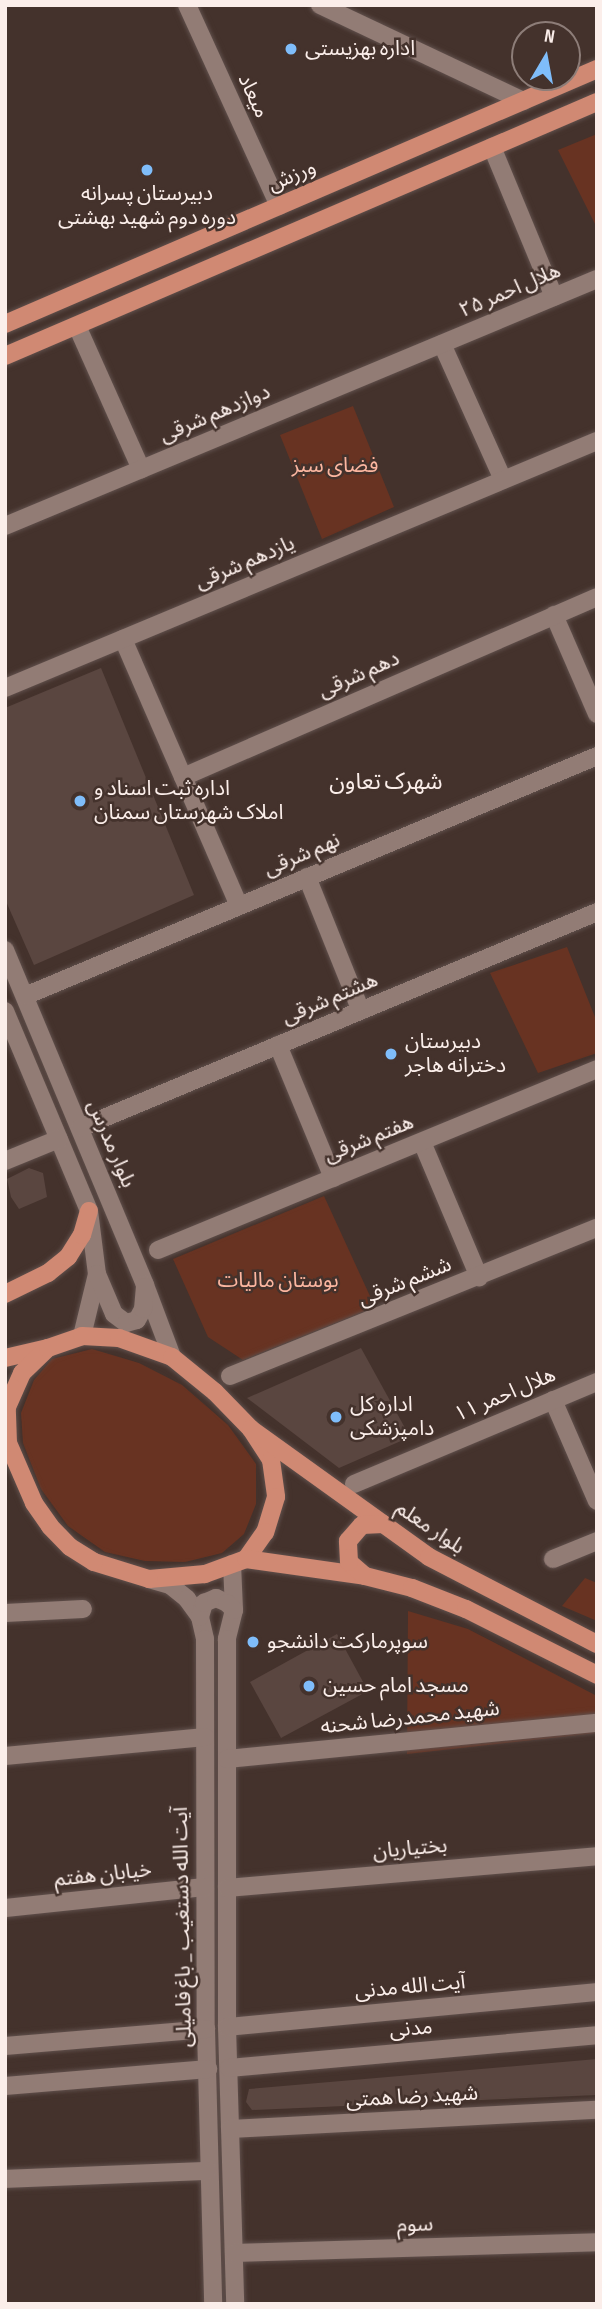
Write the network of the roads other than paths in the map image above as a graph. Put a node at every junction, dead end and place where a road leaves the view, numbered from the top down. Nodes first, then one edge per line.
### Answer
1 (187, 5) edge
2 (320, 5) edge
3 (597, 69) edge
4 (523, 101) junction
5 (597, 102) edge
6 (492, 147) junction
7 (366, 169) junction
8 (379, 195) junction
9 (279, 206) junction
10 (597, 279) edge
11 (554, 297) junction
12 (11, 321) edge
13 (77, 326) junction
14 (442, 344) junction
15 (30, 345) junction
16 (5, 356) edge
17 (597, 441) edge
18 (141, 470) junction
19 (503, 480) junction
20 (5, 526) edge
21 (597, 597) edge
22 (554, 615) junction
23 (123, 639) junction
24 (5, 688) edge
25 (597, 714) edge
26 (597, 756) edge
27 (183, 777) junction
28 (307, 877) junction
29 (239, 906) junction
30 (597, 912) edge
31 (5, 950) edge
32 (25, 996) junction
33 (5, 1011) edge
34 (361, 1011) junction
35 (278, 1045) junction
36 (597, 1069) edge
37 (80, 1128) junction
38 (59, 1139) junction
39 (422, 1142) junction
40 (5, 1161) edge
41 (333, 1178) junction
42 (89, 1211) junction
43 (597, 1228) edge
44 (158, 1250) dead end
45 (97, 1274) junction
46 (479, 1277) junction
47 (145, 1285) junction
48 (5, 1294) edge
49 (82, 1335) junction
50 (48, 1348) junction
51 (172, 1357) junction
52 (5, 1358) edge
53 (230, 1376) dead end
54 (597, 1382) edge
55 (553, 1400) junction
56 (251, 1429) junction
57 (6, 1443) edge
58 (354, 1484) dead end
59 (597, 1501) edge
60 (383, 1524) junction
61 (597, 1541) edge
62 (553, 1559) dead end
63 (239, 1561) junction
64 (365, 1576) junction
65 (149, 1579) junction
66 (83, 1609) dead end
67 (234, 1611) junction
68 (5, 1613) edge
69 (200, 1617) junction
70 (597, 1644) edge
71 (597, 1675) edge
72 (597, 1723) edge
73 (205, 1737) junction
74 (5, 1756) edge
75 (227, 1759) junction
76 (597, 1856) edge
77 (205, 1887) junction
78 (227, 1888) junction
79 (5, 1908) edge
80 (597, 1992) edge
81 (227, 2027) junction
82 (206, 2029) junction
83 (597, 2035) edge
84 (5, 2046) edge
85 (229, 2068) junction
86 (208, 2069) junction
87 (5, 2086) edge
88 (597, 2110) edge
89 (230, 2129) junction
90 (208, 2171) junction
91 (5, 2179) edge
92 (597, 2242) edge
93 (234, 2253) junction
94 (213, 2304) edge
95 (236, 2304) edge

1 - 9 street, میعاد
2 - 4 street
3 - 4 main road, ورزش
4 - 7 main road, ورزش
5 - 6 main road
6 - 8 main road
6 - 11 street
7 - 8 main road
7 - 9 main road, ورزش
8 - 13 main road
9 - 12 main road, ورزش
10 - 11 street, هلال احمر ۲۵
11 - 14 street, هلال احمر ۲۵
12 - 15 main road
13 - 15 main road
13 - 18 street
14 - 18 street, دوازدهم شرقی
14 - 19 street
15 - 16 main road
17 - 19 street, یازدهم شرقی
18 - 20 street, دوازدهم شرقی
19 - 23 street, یازدهم شرقی
21 - 22 street, دهم شرقی
22 - 25 street
22 - 27 street, دهم شرقی
23 - 24 street, یازدهم شرقی
23 - 27 street
26 - 28 street, نهم شرقی
27 - 29 street
28 - 29 street, نهم شرقی
28 - 34 street
29 - 32 street, نهم شرقی
30 - 34 street, هشتم شرقی
31 - 32 street, بلوار مدرس
32 - 37 street, بلوار مدرس
33 - 38 street
34 - 35 street, هشتم شرقی
35 - 37 street, هشتم شرقی
35 - 41 street
36 - 39 street, هفتم شرقی
37 - 47 street, بلوار مدرس
38 - 40 street
38 - 42 street
39 - 41 street, هفتم شرقی
39 - 46 street
41 - 44 street, هفتم شرقی
42 - 45 street
42 - 48 main road
43 - 46 street, ششم شرقی
45 - 47 street
45 - 49 street
46 - 53 street, ششم شرقی
47 - 51 street, بلوار مدرس
49 - 50 main road
49 - 51 main road
50 - 52 main road
50 - 57 main road
51 - 56 main road
54 - 55 street, هلال احمر ۱۱
55 - 58 street, هلال احمر ۱۱
55 - 59 street
56 - 60 main road, بلوار معلم
56 - 63 main road
57 - 65 main road
60 - 64 main road
60 - 70 main road, بلوار معلم
61 - 62 street
63 - 64 main road
63 - 65 main road
63 - 67 street, آیت الله دستغیب _ باغ فامیلی
64 - 71 main road
65 - 69 street
66 - 68 street
67 - 69 street
67 - 75 street, آیت الله دستغیب _ باغ فامیلی
69 - 73 street, آیت الله دستغیب _ باغ فامیلی
72 - 75 street, شهید محمدرضا شحنه
73 - 74 street
73 - 77 street, آیت الله دستغیب _ باغ فامیلی
75 - 78 street, آیت الله دستغیب _ باغ فامیلی
76 - 78 street, بختیاریان
77 - 79 street, خیابان هفتم
77 - 82 street, آیت الله دستغیب _ باغ فامیلی
78 - 81 street, آیت الله دستغیب _ باغ فامیلی
80 - 81 street, آیت الله مدنی
81 - 85 street, آیت الله دستغیب _ باغ فامیلی
82 - 84 street
82 - 86 street, آیت الله دستغیب _ باغ فامیلی
83 - 85 street, مدنی
85 - 89 street, آیت الله دستغیب _ باغ فامیلی
86 - 87 street
86 - 90 street, آیت الله دستغیب _ باغ فامیلی
88 - 89 street, شهید رضا همتی
89 - 93 street, آیت الله دستغیب _ باغ فامیلی
90 - 91 street
90 - 94 street, آیت الله دستغیب _ باغ فامیلی
92 - 93 street, سوم
93 - 95 street, آیت الله دستغیب _ باغ فامیلی

